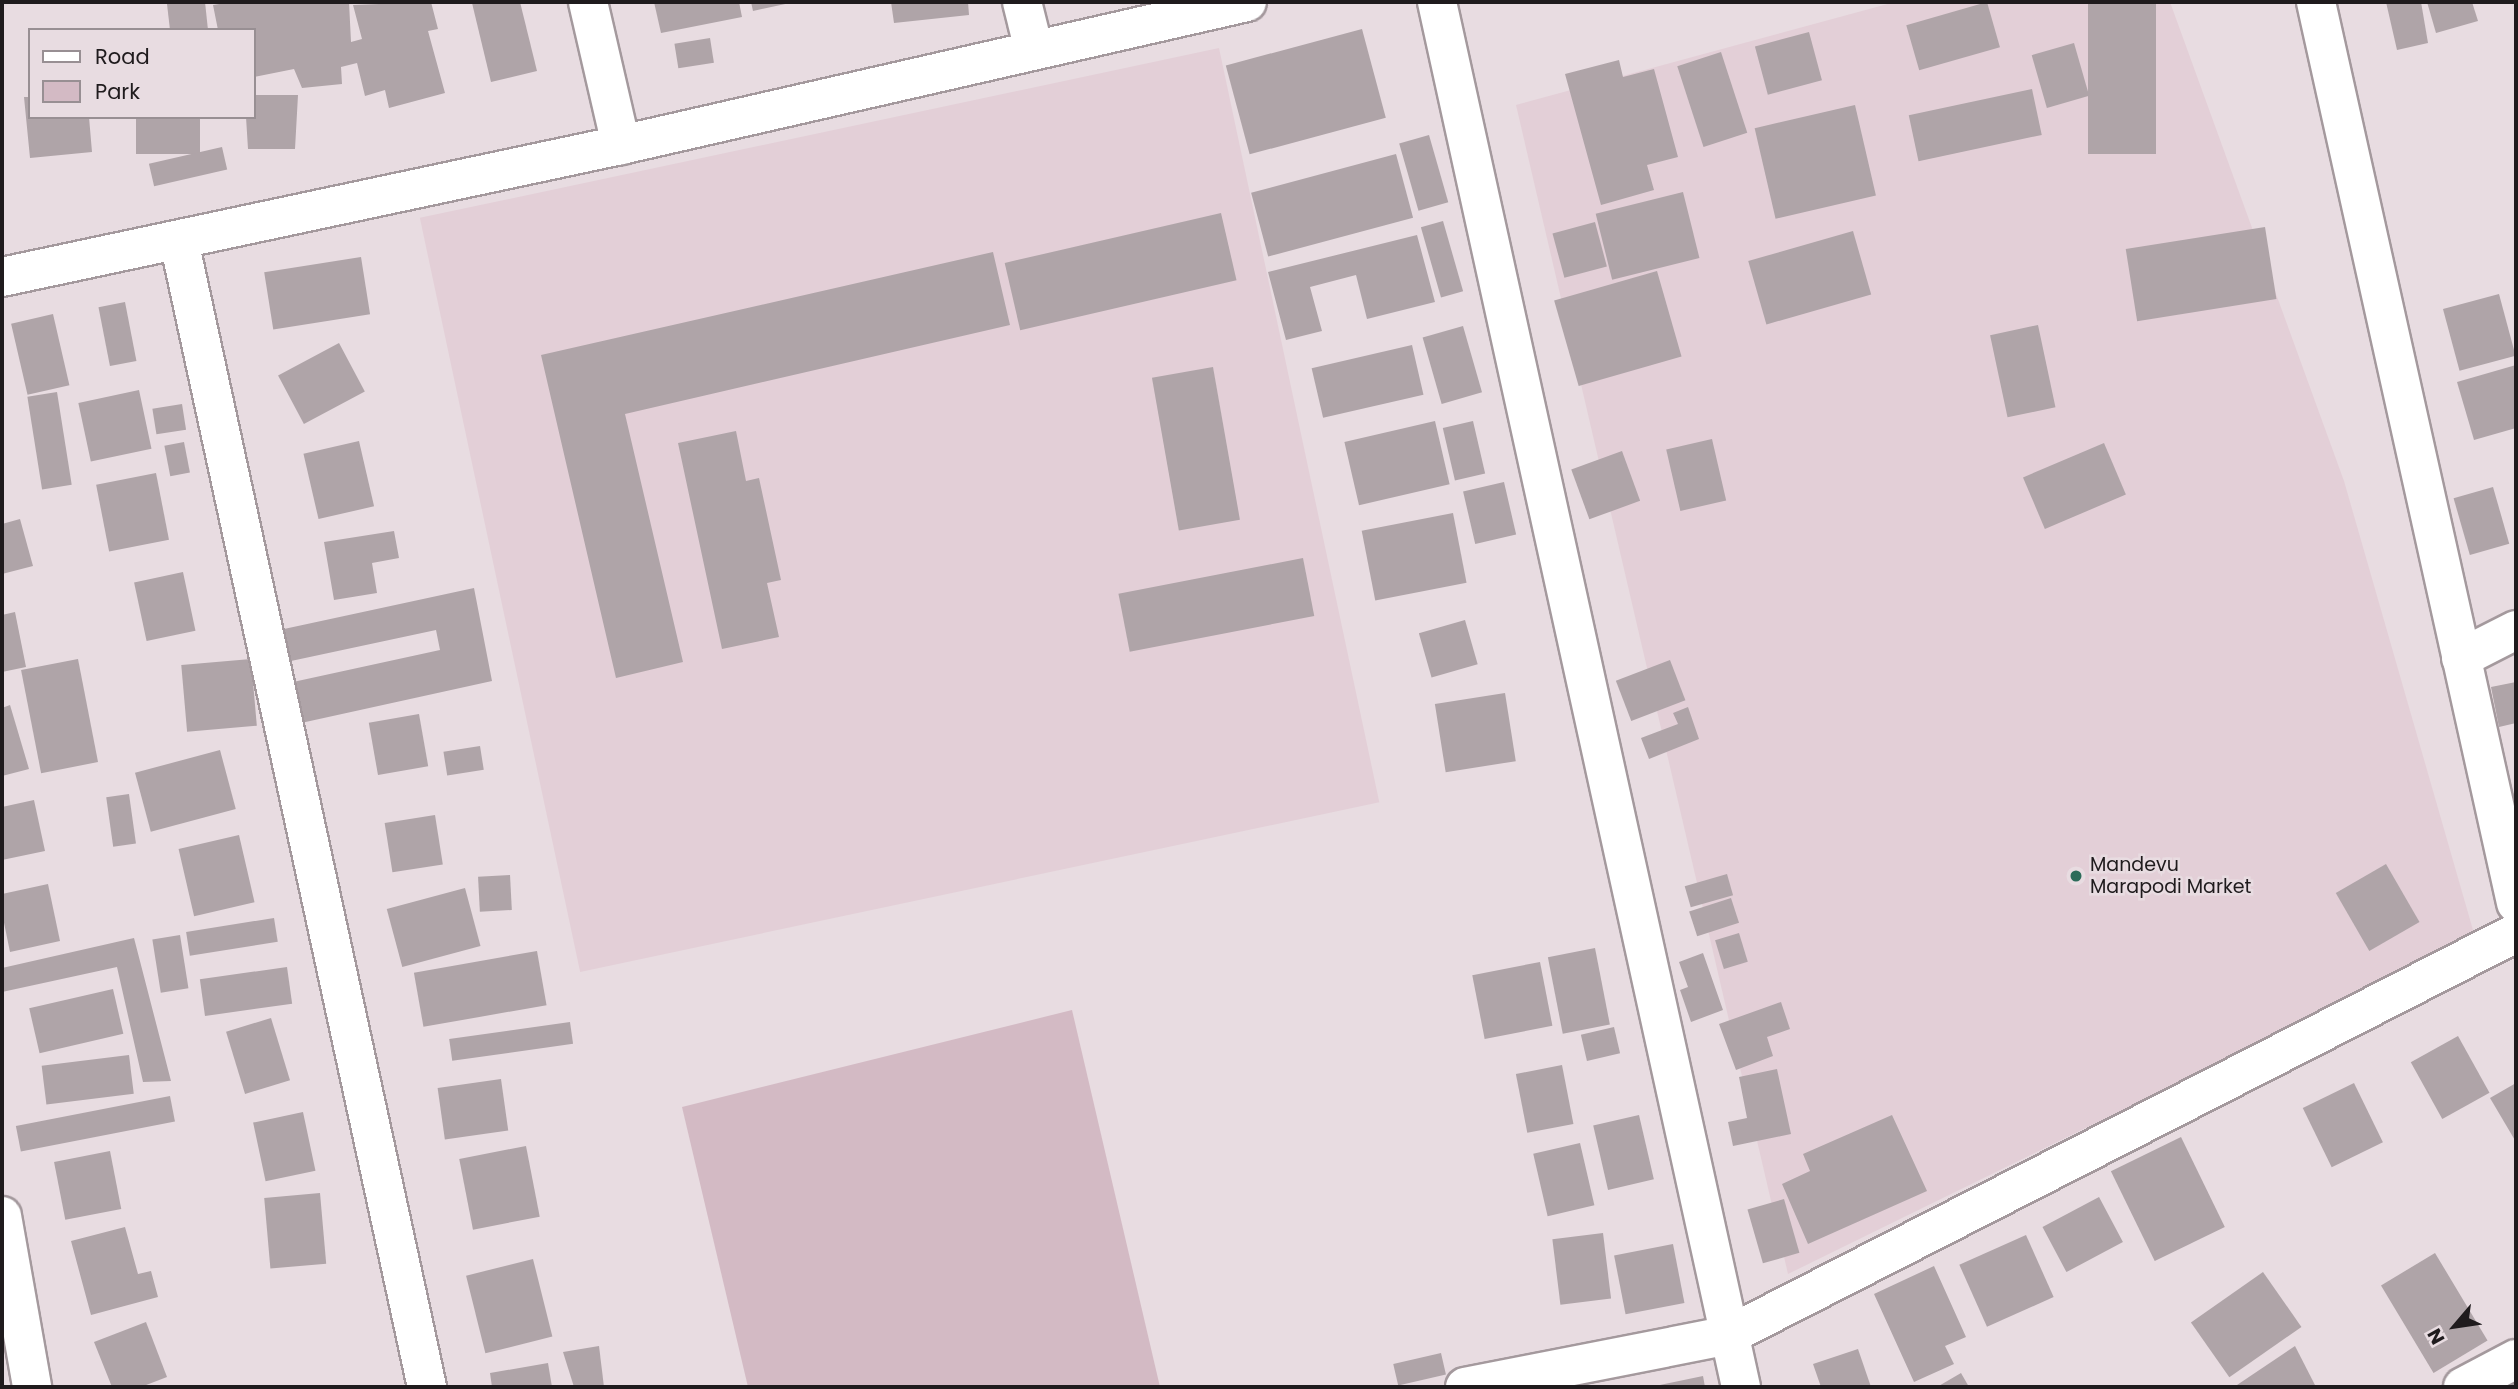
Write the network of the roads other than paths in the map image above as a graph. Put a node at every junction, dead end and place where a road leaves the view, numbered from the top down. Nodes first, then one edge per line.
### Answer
1 (588, 2) edge
2 (1022, 2) edge
3 (1247, 2) edge
4 (1437, 2) edge
5 (2316, 2) edge
6 (1034, 50) junction
7 (621, 145) junction
8 (179, 241) junction
9 (2, 277) edge
10 (2516, 630) edge
11 (2461, 658) junction
12 (2516, 903) edge
13 (2516, 933) edge
14 (2, 1216) edge
15 (1729, 1335) junction
16 (13, 1346) edge
17 (2516, 1359) edge
18 (32, 1387) edge
19 (427, 1387) edge
20 (1465, 1387) edge
21 (1741, 1387) edge
22 (2463, 1387) edge

1 - 7 street
2 - 6 street
3 - 6 street
4 - 15 street
5 - 11 street
6 - 7 street
7 - 8 street
8 - 9 street
8 - 19 street
10 - 11 street
11 - 12 street
13 - 15 street
14 - 16 street
15 - 20 street
15 - 21 street
16 - 18 street
17 - 22 street

